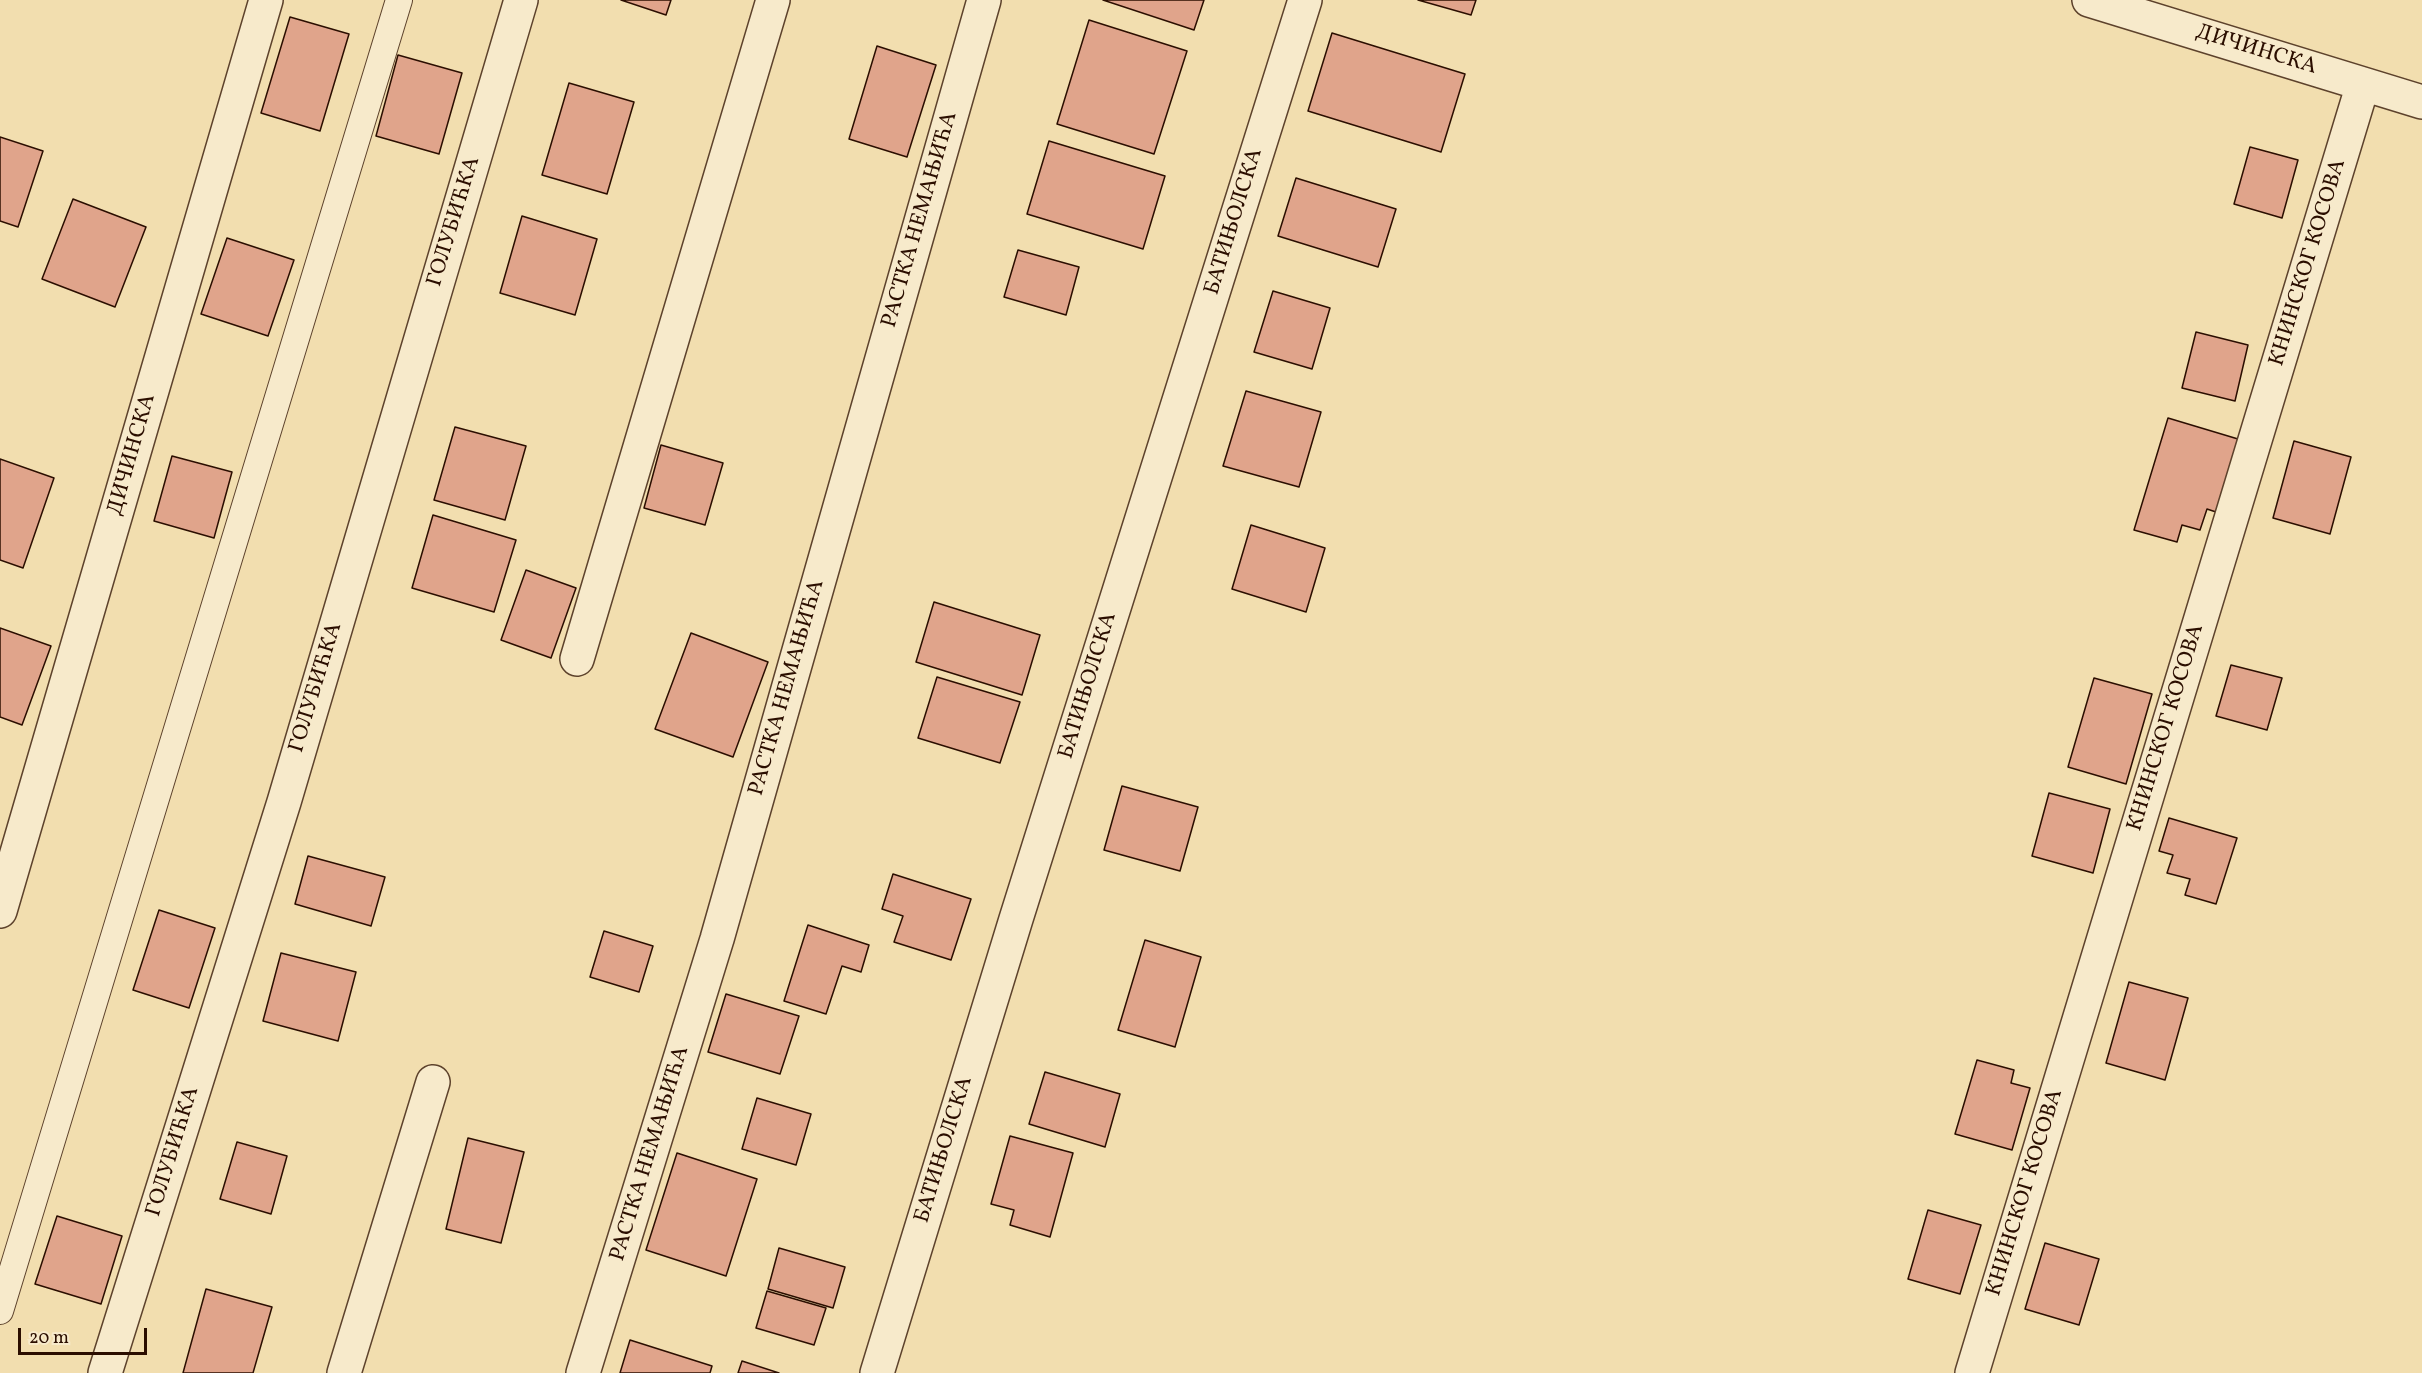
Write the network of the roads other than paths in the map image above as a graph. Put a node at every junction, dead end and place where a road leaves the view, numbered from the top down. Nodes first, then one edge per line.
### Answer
1 (266, 0) edge
2 (399, 0) edge
3 (521, 0) edge
4 (773, 0) edge
5 (984, 0) edge
6 (1305, 0) edge
7 (2089, 0) edge
8 (2363, 84) junction
9 (2422, 102) edge
10 (578, 659) dead end
11 (0, 911) edge
12 (433, 1082) dead end
13 (0, 1311) edge
14 (105, 1373) edge
15 (344, 1373) edge
16 (583, 1373) edge
17 (877, 1373) edge
18 (1972, 1373) edge

1 - 11 street, ДИЧИНСКА
2 - 13 lane
3 - 14 street, ГОЛУБИЋКА
4 - 10 street
5 - 16 street, РАСТКА НЕМАЊИЋА
6 - 17 street, БАТИЊОЛСКА
7 - 8 street, ДИЧИНСКА
8 - 9 street, ДИЧИНСКА
8 - 18 street, КНИНСКОГ КОСОВА
12 - 15 street

